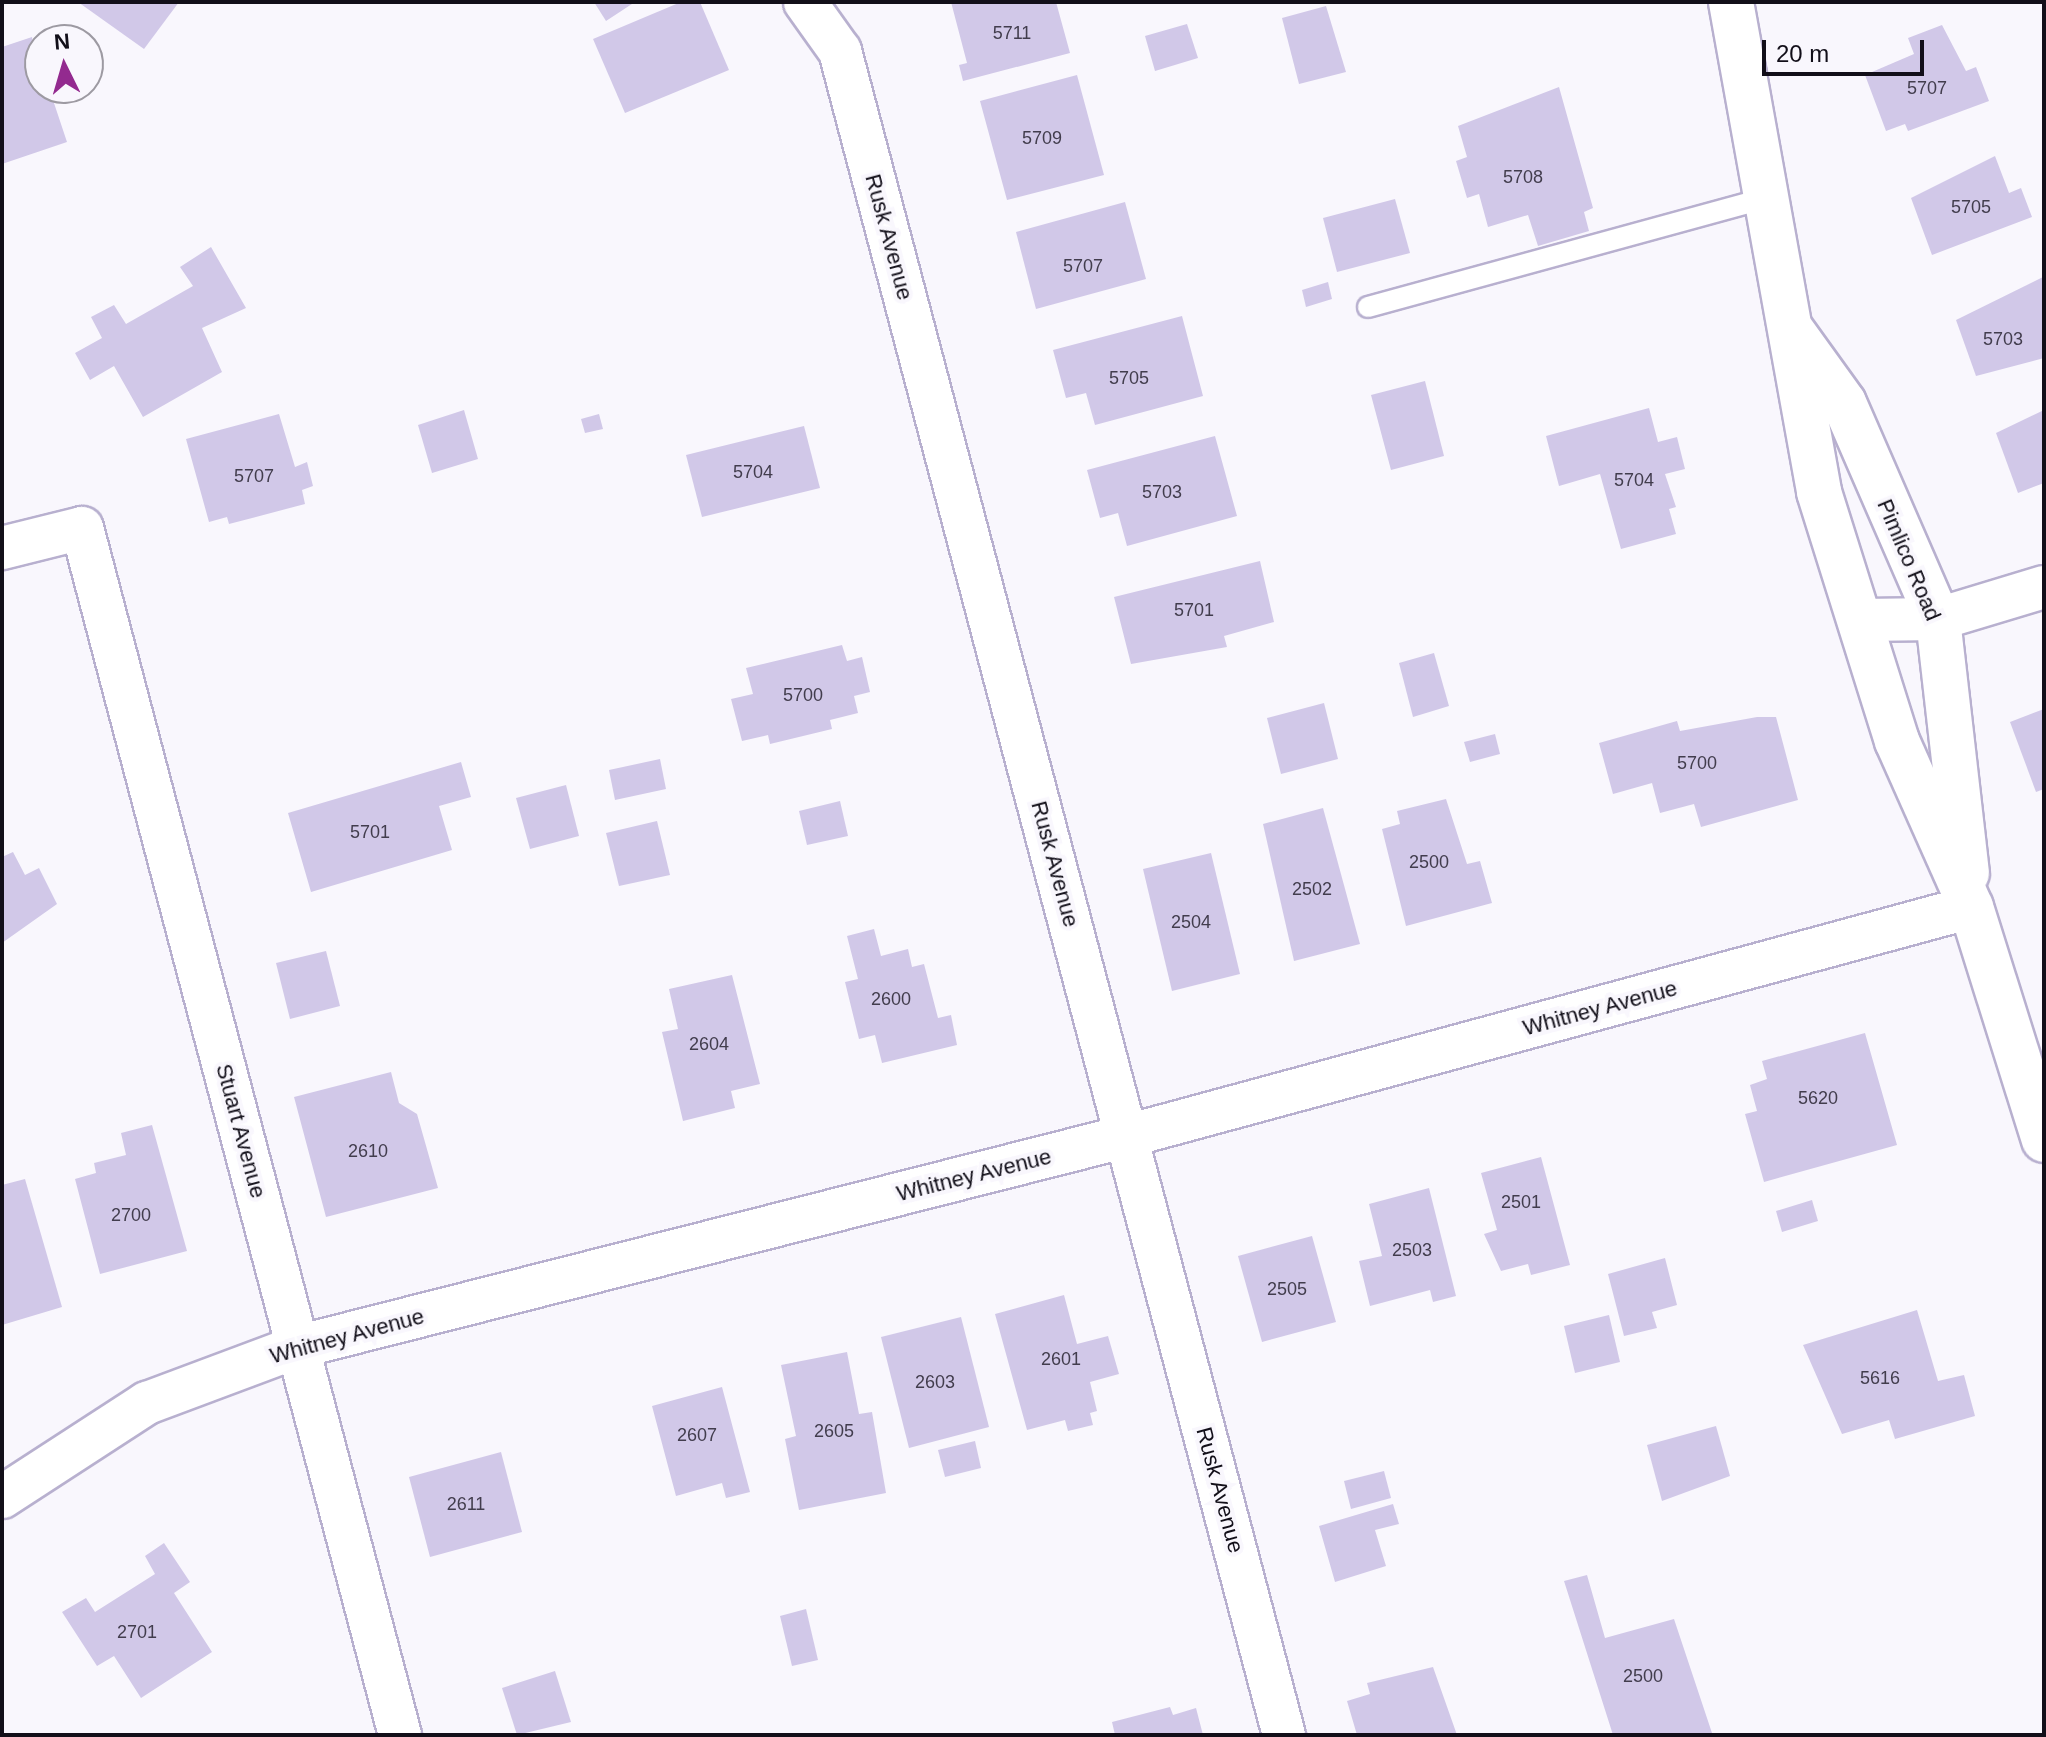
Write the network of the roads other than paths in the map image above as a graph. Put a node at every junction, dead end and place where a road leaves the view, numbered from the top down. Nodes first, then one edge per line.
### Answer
1 (805, 2) edge
2 (1731, 2) edge
3 (1764, 199) junction
4 (1368, 307) dead end
5 (1792, 331) junction
6 (2, 548) edge
7 (2044, 587) edge
8 (1938, 619) junction
9 (1861, 620) junction
10 (1971, 907) junction
11 (2035, 1077) edge
12 (1127, 1136) junction
13 (2044, 1140) edge
14 (297, 1347) junction
15 (2, 1497) edge
16 (400, 1735) edge
17 (1284, 1735) edge

1 - 12 street, Rusk Avenue
2 - 3 street, Pimlico Road
3 - 4 lane
3 - 5 street, Pimlico Road
5 - 8 street, Pimlico Road
5 - 9 street, Pimlico Road
6 - 14 street, Stuart Avenue
7 - 8 street
8 - 9 street
8 - 10 street, Pimlico Road
9 - 10 street, Pimlico Road
10 - 11 street, Pimlico Road
10 - 12 street, Whitney Avenue
11 - 13 street, Pimlico Road
12 - 14 street, Whitney Avenue
12 - 17 street, Rusk Avenue
14 - 15 street, Whitney Avenue
14 - 16 street, Stuart Avenue

